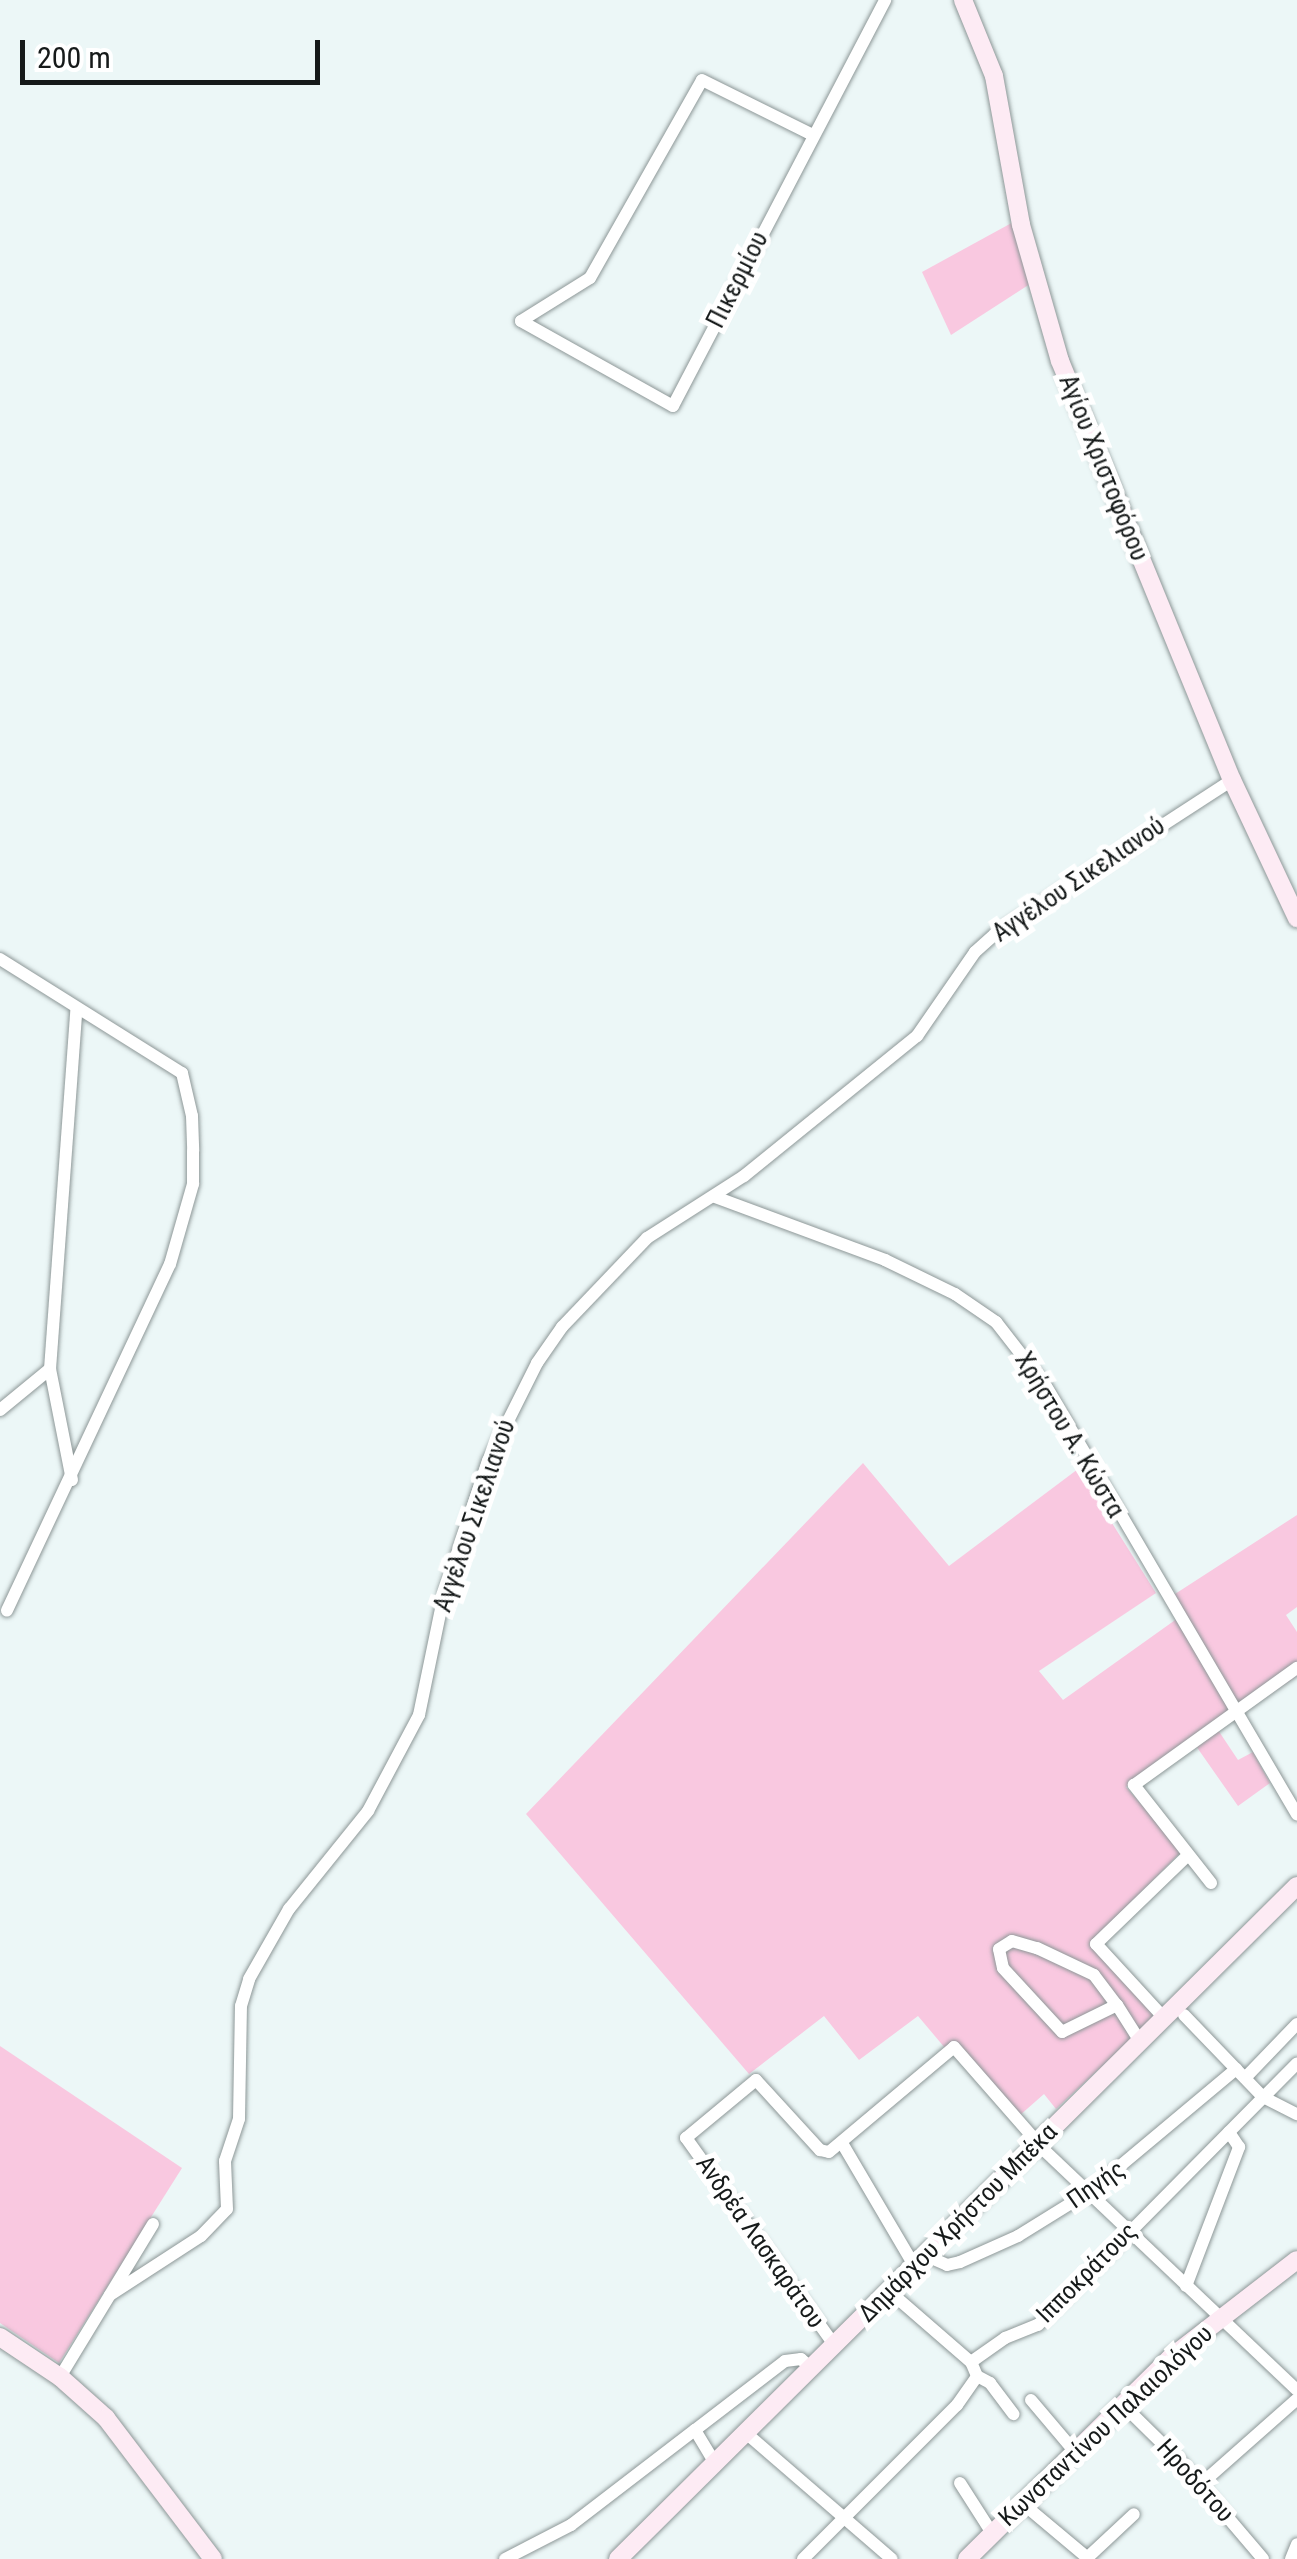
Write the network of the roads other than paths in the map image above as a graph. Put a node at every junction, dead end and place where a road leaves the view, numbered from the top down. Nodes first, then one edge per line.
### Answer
1 (885, 0) edge
2 (964, 0) edge
3 (813, 135) junction
4 (1232, 780) junction
5 (1297, 918) edge
6 (0, 959) edge
7 (76, 1010) junction
8 (715, 1197) junction
9 (50, 1369) junction
10 (0, 1410) edge
11 (72, 1480) junction
12 (4, 1612) edge
13 (0, 1627) edge
14 (1297, 1668) edge
15 (1237, 1708) junction
16 (1297, 1814) edge
17 (1188, 1856) junction
18 (1211, 1882) dead end
19 (1296, 1892) edge
20 (1117, 2005) junction
21 (1175, 2017) junction
22 (1297, 2024) edge
23 (1140, 2044) junction
24 (1297, 2062) edge
25 (1241, 2074) junction
26 (1263, 2096) junction
27 (1297, 2114) edge
28 (1229, 2132) junction
29 (842, 2142) junction
30 (1041, 2147) junction
31 (1089, 2192) junction
32 (154, 2224) dead end
33 (1130, 2231) junction
34 (936, 2260) junction
35 (1297, 2260) edge
36 (914, 2266) junction
37 (1186, 2286) junction
38 (110, 2294) junction
39 (897, 2298) junction
40 (1221, 2318) junction
41 (0, 2337) edge
42 (834, 2346) junction
43 (0, 2347) edge
44 (971, 2362) junction
45 (812, 2369) junction
46 (977, 2376) junction
47 (60, 2378) junction
48 (1297, 2390) edge
49 (1297, 2399) edge
50 (1030, 2400) dead end
51 (1123, 2406) junction
52 (1014, 2414) dead end
53 (696, 2430) junction
54 (751, 2437) junction
55 (1074, 2452) junction
56 (715, 2463) junction
57 (960, 2483) dead end
58 (1201, 2484) junction
59 (1022, 2503) junction
60 (1134, 2514) dead end
61 (845, 2518) junction
62 (992, 2533) junction
63 (1088, 2558) edge
64 (198, 2559) edge
65 (212, 2559) edge
66 (505, 2559) edge
67 (618, 2559) edge
68 (632, 2559) edge
69 (803, 2559) edge
70 (892, 2559) edge
71 (966, 2559) edge
72 (1262, 2559) edge

1 - 3 street, Πικερμίου
2 - 4 main road, Αγίου Χριστοφόρου
3 - 3 street, Πικερμίου
4 - 5 main road, Αγίου Χριστοφόρου
4 - 8 street, Αγγέλου Σικελιανού
6 - 7 street
7 - 9 street
7 - 11 street
8 - 15 street, Χρήστου Α. Κώστα
8 - 38 street, Αγγέλου Σικελιανού
9 - 10 street
9 - 11 street
11 - 12 street
12 - 13 street
14 - 15 street
15 - 16 street, Χρήστου Α. Κώστα
15 - 17 street
17 - 18 street
17 - 21 street
19 - 21 main road, Δημάρχου Χρήστου Μπέκα
20 - 20 street
20 - 23 street
21 - 23 main road, Δημάρχου Χρήστου Μπέκα
21 - 25 street
21 - 30 main road, Δημάρχου Χρήστου Μπέκα
22 - 25 street, Πηγής
23 - 30 main road, Δημάρχου Χρήστου Μπέκα
24 - 26 street, Ιπποκράτους
25 - 26 street
25 - 31 street, Πηγής
26 - 27 street
26 - 28 street, Ιπποκράτους
28 - 33 street, Ιπποκράτους
28 - 37 street
29 - 30 street
29 - 36 street
29 - 42 street, Ανδρέα Λασκαράτου
30 - 31 street
30 - 34 main road, Δημάρχου Χρήστου Μπέκα
30 - 36 main road, Δημάρχου Χρήστου Μπέκα
31 - 33 street
31 - 34 street, Πηγής
32 - 38 street, Αγγέλου Σικελιανού
33 - 37 street
33 - 44 street, Ιπποκράτους
34 - 39 main road, Δημάρχου Χρήστου Μπέκα
35 - 40 main road, Κωνσταντίνου Παλαιολόγου
36 - 42 main road, Δημάρχου Χρήστου Μπέκα
37 - 40 street
38 - 47 street, Αγγέλου Σικελιανού
39 - 44 street
39 - 54 main road, Δημάρχου Χρήστου Μπέκα
40 - 48 street
40 - 51 main road, Κωνσταντίνου Παλαιολόγου
41 - 47 main road
42 - 45 main road, Δημάρχου Χρήστου Μπέκα
43 - 64 main road
44 - 46 street
45 - 53 street
45 - 54 main road, Δημάρχου Χρήστου Μπέκα
46 - 52 street
46 - 61 street
47 - 65 main road
49 - 58 street
50 - 55 street
51 - 55 main road, Κωνσταντίνου Παλαιολόγου
51 - 58 street, Ηροδότου
53 - 56 street
53 - 66 street
54 - 56 main road, Δημάρχου Χρήστου Μπέκα
54 - 61 street
54 - 68 main road, Δημάρχου Χρήστου Μπέκα
55 - 59 main road, Κωνσταντίνου Παλαιολόγου
56 - 67 main road, Δημάρχου Χρήστου Μπέκα
57 - 62 street
58 - 72 street, Ηροδότου
59 - 62 main road, Κωνσταντίνου Παλαιολόγου
59 - 63 street
60 - 63 street
61 - 69 street
61 - 70 street
62 - 71 main road, Κωνσταντίνου Παλαιολόγου

